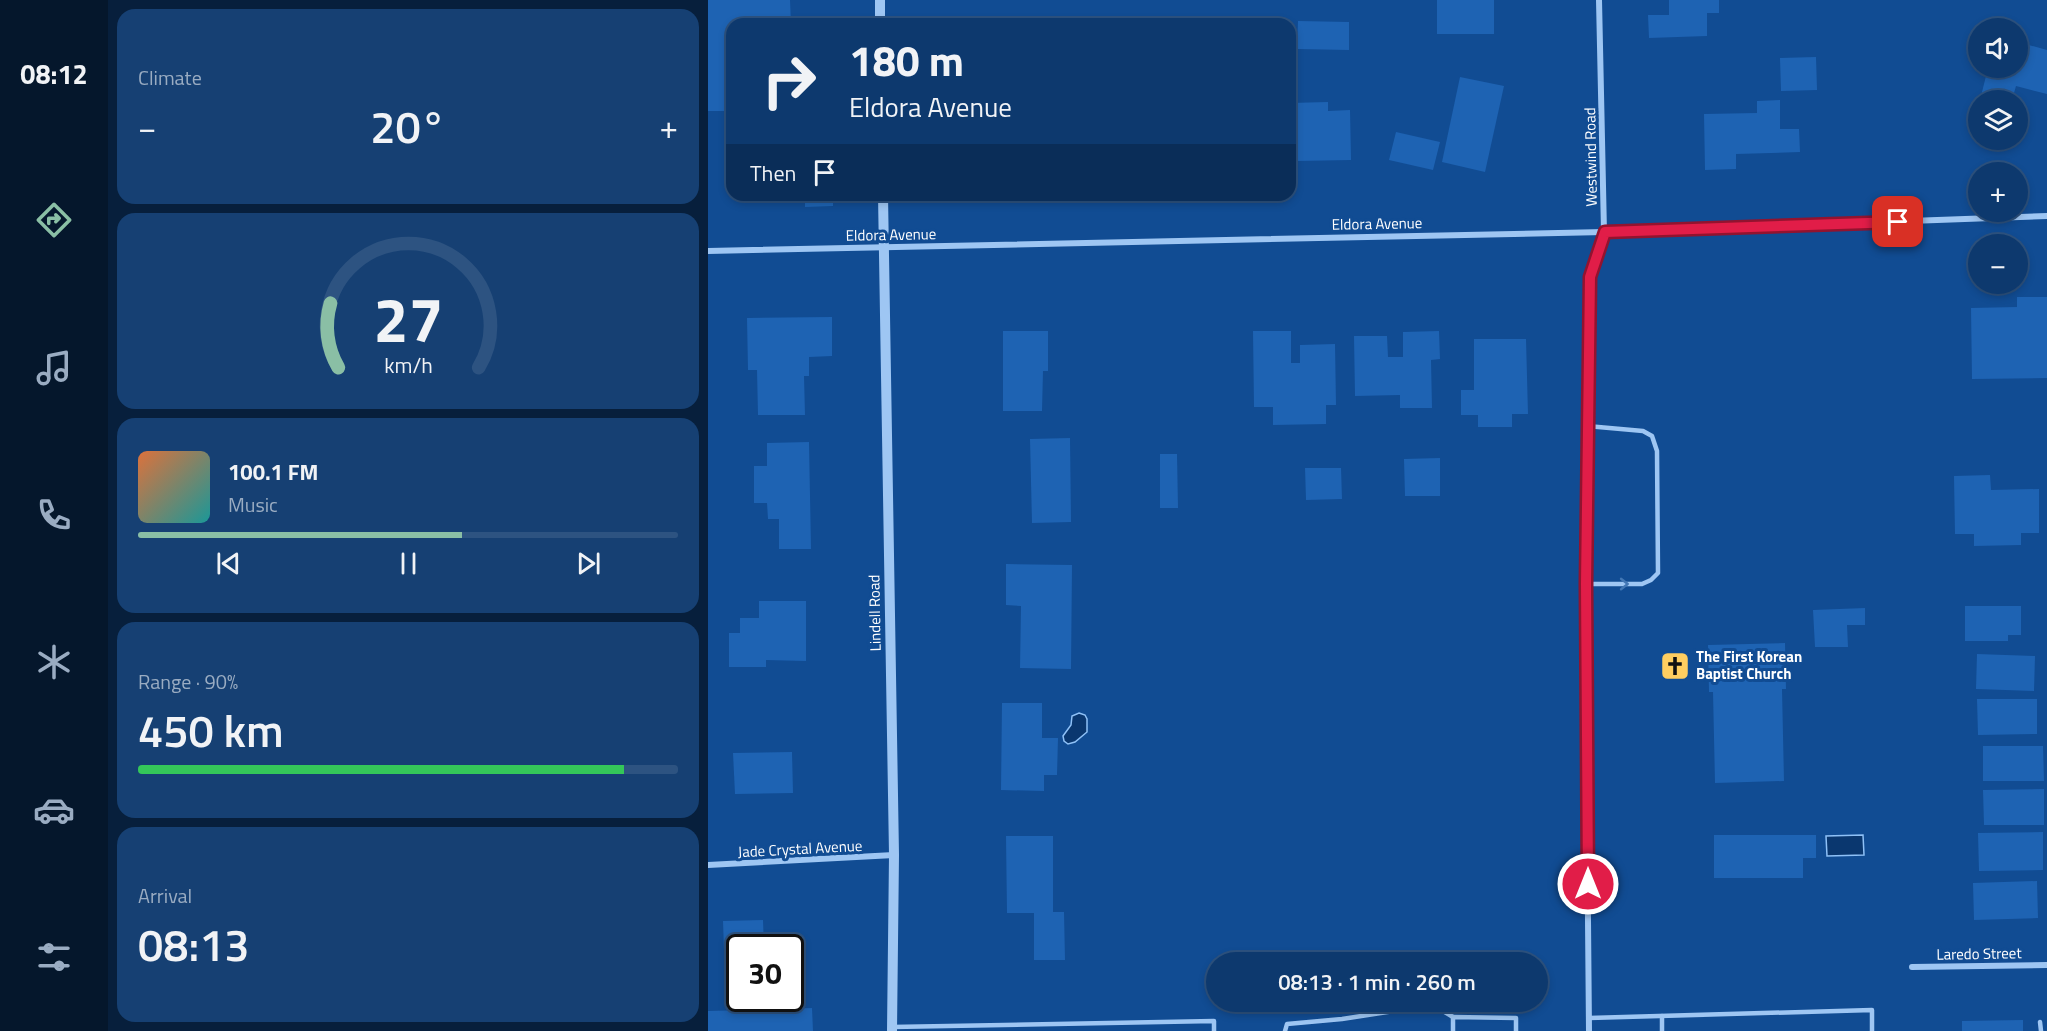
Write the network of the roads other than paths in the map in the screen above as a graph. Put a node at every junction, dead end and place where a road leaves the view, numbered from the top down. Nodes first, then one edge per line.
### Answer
1 (880, 0) edge
2 (1599, 0) edge
3 (880, 18) edge
4 (883, 201) edge
5 (2047, 216) edge
6 (1605, 232) junction
7 (884, 247) junction
8 (708, 251) edge
9 (1587, 426) junction
10 (1586, 584) junction
11 (894, 855) junction
12 (708, 865) edge
13 (2047, 965) edge
14 (1912, 968) dead end
15 (1662, 1016) junction
16 (1453, 1017) junction
17 (1589, 1018) junction
18 (2040, 1022) dead end
19 (987, 1028) edge
20 (892, 1029) edge
21 (1214, 1031) edge
22 (1285, 1031) edge
23 (1453, 1031) edge
24 (1516, 1031) edge
25 (1589, 1031) edge
26 (1662, 1031) edge
27 (1872, 1031) edge
28 (2040, 1031) edge

1 - 3 street
2 - 6 street, Westwind Road
4 - 7 street, Lindell Road
5 - 6 street, Eldora Avenue
6 - 7 street, Eldora Avenue
6 - 9 street, Westwind Road
7 - 8 street, Eldora Avenue
7 - 11 street, Lindell Road
9 - 10 street, Westwind Road
10 -> 9 lane
10 - 17 street, Westwind Road
11 - 12 street, Jade Crystal Avenue
11 - 20 street, Lindell Road
13 - 14 street, Laredo Street
15 - 17 lane
15 - 26 lane
15 - 27 lane
16 - 22 lane
16 - 23 lane
16 - 24 lane
17 - 25 street, Westwind Road
18 - 28 lane
19 - 20 lane
19 - 21 lane

